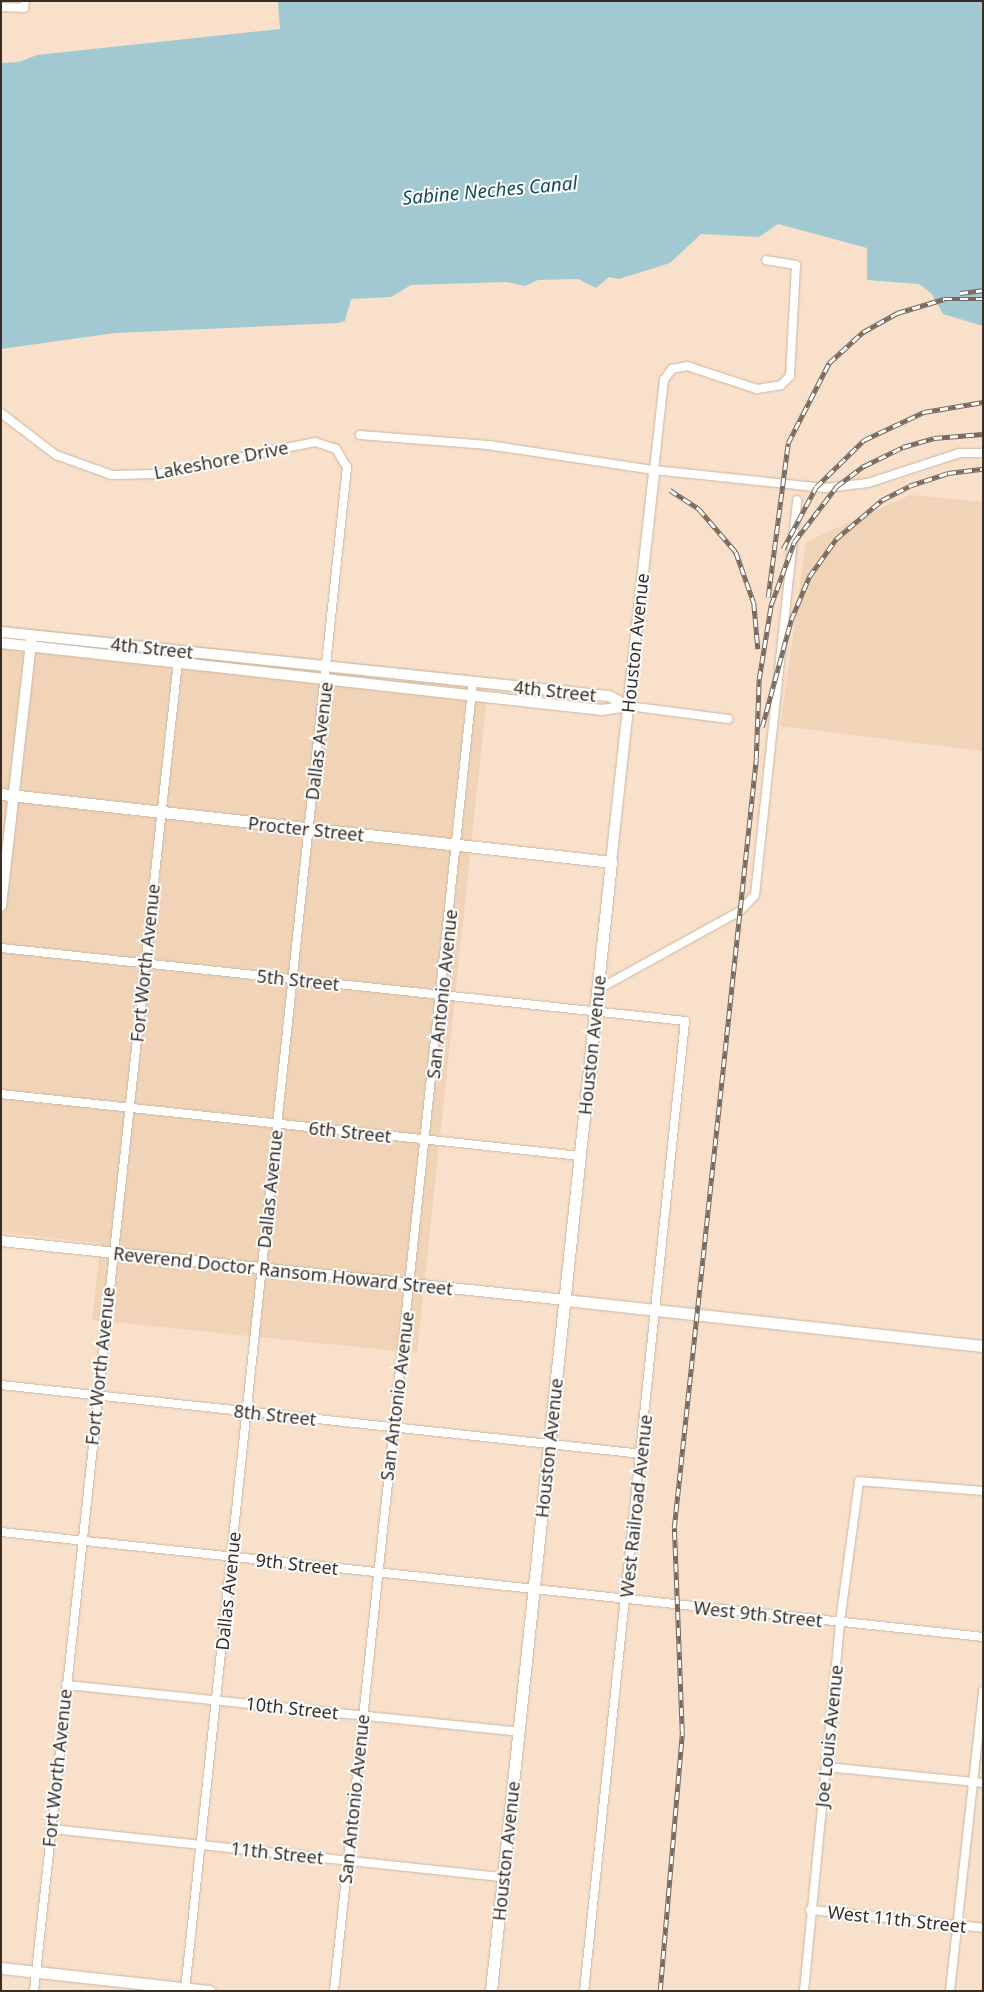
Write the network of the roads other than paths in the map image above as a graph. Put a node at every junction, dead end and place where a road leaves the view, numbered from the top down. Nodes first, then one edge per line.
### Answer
1 (10, 4) edge
2 (25, 5) edge
3 (1, 8) edge
4 (766, 260) dead end
5 (1, 413) edge
6 (360, 435) dead end
7 (336, 449) joint
8 (983, 453) edge
9 (654, 470) junction
10 (797, 500) dead end
11 (1, 632) edge
12 (31, 635) junction
13 (1, 643) edge
14 (30, 647) junction
15 (179, 651) junction
16 (178, 664) junction
17 (328, 667) junction
18 (326, 680) junction
19 (473, 682) junction
20 (472, 696) junction
21 (628, 706) junction
22 (728, 719) dead end
23 (1, 794) edge
24 (14, 796) junction
25 (162, 815) junction
26 (309, 828) junction
27 (458, 844) junction
28 (610, 862) junction
29 (1, 906) edge
30 (1, 948) edge
31 (145, 964) junction
32 (293, 980) junction
33 (598, 990) junction
34 (441, 996) junction
35 (595, 1012) junction
36 (686, 1022) joint
37 (1, 1094) edge
38 (129, 1108) junction
39 (277, 1124) junction
40 (426, 1140) junction
41 (580, 1156) junction
42 (1, 1241) edge
43 (112, 1253) junction
44 (261, 1268) junction
45 (410, 1284) junction
46 (565, 1300) junction
47 (657, 1310) junction
48 (983, 1346) edge
49 (1, 1385) edge
50 (97, 1396) junction
51 (246, 1412) junction
52 (393, 1428) junction
53 (549, 1444) junction
54 (642, 1454) junction
55 (983, 1491) edge
56 (1, 1532) edge
57 (82, 1541) junction
58 (232, 1557) junction
59 (378, 1572) junction
60 (534, 1588) junction
61 (626, 1599) junction
62 (840, 1622) junction
63 (983, 1637) edge
64 (66, 1685) junction
65 (983, 1691) edge
66 (216, 1700) junction
67 (363, 1716) junction
68 (518, 1732) junction
69 (826, 1767) junction
70 (972, 1782) junction
71 (983, 1783) edge
72 (51, 1829) junction
73 (201, 1845) junction
74 (348, 1861) junction
75 (503, 1877) junction
76 (810, 1910) junction
77 (957, 1926) junction
78 (983, 1928) edge
79 (1, 1968) edge
80 (36, 1972) junction
81 (185, 1989) edge
82 (34, 1991) edge
83 (210, 1991) edge
84 (334, 1991) edge
85 (490, 1991) edge
86 (584, 1991) edge
87 (804, 1991) edge
88 (950, 1991) edge

1 - 2 street
1 - 3 street
4 - 9 street, Houston Avenue
5 - 7 street, Lakeshore Drive
6 - 9 street
7 - 17 street, Dallas Avenue
8 - 9 street
9 - 21 street, Houston Avenue
10 - 33 street
11 - 12 street, 4th Street
12 - 14 street
12 - 15 street, 4th Street
13 - 14 street, 4th Street
14 - 16 street, 4th Street
14 - 24 street
15 - 16 street, Fort Worth Avenue
15 - 17 street, 4th Street
16 - 18 street, 4th Street
16 - 25 street, Fort Worth Avenue
17 - 18 street, Dallas Avenue
17 - 19 street, 4th Street
18 - 20 street, 4th Street
18 - 26 street, Dallas Avenue
19 - 20 street, San Antonio Avenue
19 - 21 street, 4th Street
20 - 21 street, 4th Street
20 - 27 street, San Antonio Avenue
21 - 22 street
21 - 28 street, Houston Avenue
23 - 24 main road, Procter Street
24 - 25 main road, Procter Street
24 - 29 street
25 - 26 main road, Procter Street
25 - 31 street, Fort Worth Avenue
26 - 27 main road, Procter Street
26 - 32 street, Dallas Avenue
27 - 28 main road, Procter Street
27 - 34 street, San Antonio Avenue
28 - 33 main road, Houston Avenue
30 - 31 street, 5th Street
31 - 32 street, 5th Street
31 - 38 street, Fort Worth Avenue
32 - 34 street, 5th Street
32 - 39 street, Dallas Avenue
33 - 35 main road, Houston Avenue
34 - 35 street, 5th Street
34 - 40 street, San Antonio Avenue
35 - 36 street, 5th Street
35 - 41 main road, Houston Avenue
36 - 47 street, West Railroad Avenue
37 - 38 street, 6th Street
38 - 39 street, 6th Street
38 - 43 street, Fort Worth Avenue
39 - 40 street, 6th Street
39 - 44 street, Dallas Avenue
40 - 41 street, 6th Street
40 - 45 street, San Antonio Avenue
41 - 46 main road, Houston Avenue
42 - 43 street, Reverend Doctor Ransom Howard Street
43 - 44 street, Reverend Doctor Ransom Howard Street
43 - 50 street, Fort Worth Avenue
44 - 45 street, Reverend Doctor Ransom Howard Street
44 - 51 street, Dallas Avenue
45 - 46 street, Reverend Doctor Ransom Howard Street
45 - 52 street, San Antonio Avenue
46 - 47 main road
46 - 53 main road, Houston Avenue
47 - 48 main road
47 - 54 street, West Railroad Avenue
49 - 50 street, 8th Street
50 - 51 street, 8th Street
50 - 57 street, Fort Worth Avenue
51 - 52 street, 8th Street
51 - 58 street, Dallas Avenue
52 - 53 street, 8th Street
52 - 59 street, San Antonio Avenue
53 - 54 street, 8th Street
53 - 60 main road, Houston Avenue
54 - 61 street, West Railroad Avenue
55 - 62 street, Joe Louis Avenue
56 - 57 street, 9th Street
57 - 58 street, 9th Street
57 - 64 street, Fort Worth Avenue
58 - 59 street, 9th Street
58 - 66 street, Dallas Avenue
59 - 60 street, 9th Street
59 - 67 street, San Antonio Avenue
60 - 61 street, West 9th Street
60 - 68 main road, Houston Avenue
61 - 62 street, West 9th Street
61 - 86 street, West Railroad Avenue
62 - 63 street, West 9th Street
62 - 69 street, Joe Louis Avenue
64 - 66 street, 10th Street
64 - 72 street, Fort Worth Avenue
65 - 70 street
66 - 67 street, 10th Street
66 - 73 street, Dallas Avenue
67 - 68 street, 10th Street
67 - 74 street, San Antonio Avenue
68 - 75 main road, Houston Avenue
69 - 70 street
69 - 76 street, Joe Louis Avenue
70 - 71 street
70 - 77 street
72 - 73 street, 11th Street
72 - 80 street, Fort Worth Avenue
73 - 74 street, 11th Street
73 - 81 street, Dallas Avenue
74 - 75 street, 11th Street
74 - 84 street, San Antonio Avenue
75 - 85 main road, Houston Avenue
76 - 77 street, West 11th Street
76 - 87 street, Joe Louis Avenue
77 - 78 street, West 11th Street
77 - 88 street
79 - 80 main road
80 - 81 main road
80 - 82 street, Fort Worth Avenue
81 - 83 main road

